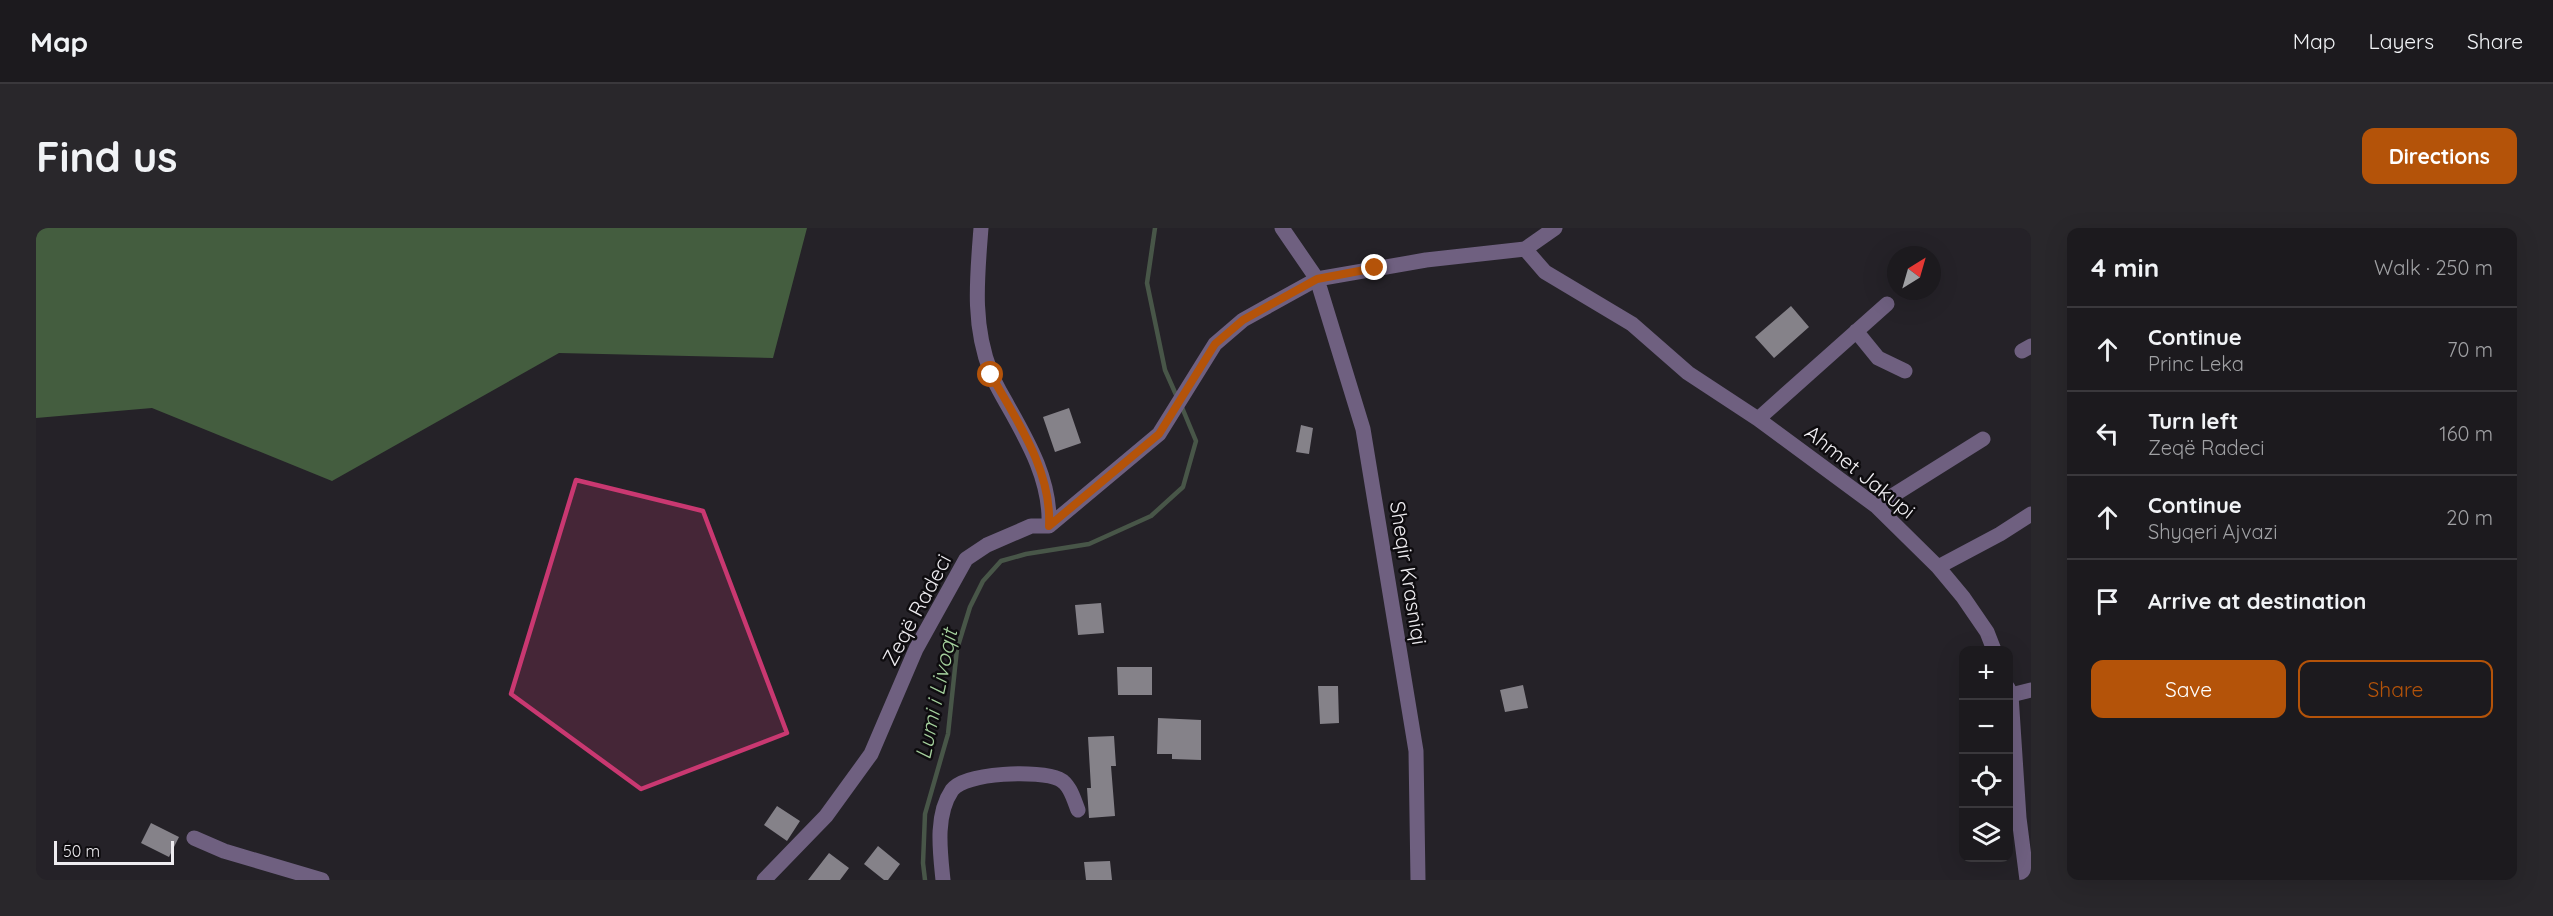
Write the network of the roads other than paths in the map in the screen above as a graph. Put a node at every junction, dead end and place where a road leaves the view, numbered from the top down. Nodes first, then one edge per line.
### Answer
1 (981, 228) edge
2 (1282, 228) edge
3 (1555, 228) edge
4 (1525, 249) junction
5 (1317, 279) junction
6 (1887, 304) dead end
7 (1856, 331) junction
8 (1905, 371) dead end
9 (1758, 419) junction
10 (1983, 439) dead end
11 (1876, 506) junction
12 (2031, 514) edge
13 (1049, 526) junction
14 (1938, 567) junction
15 (1992, 646) edge
16 (2031, 690) edge
17 (2013, 691) edge
18 (2011, 700) edge
19 (1078, 810) dead end
20 (2025, 817) edge
21 (194, 838) dead end
22 (322, 880) edge
23 (764, 880) edge
24 (943, 880) edge
25 (1418, 880) edge
26 (2027, 880) edge

1 - 13 street
2 - 5 street, Sheqir Krasniqi
3 - 4 street
4 - 5 street
4 - 9 street, Ahmet Jakupi
5 - 13 street
5 - 25 street, Sheqir Krasniqi
6 - 7 street
7 - 8 street
7 - 9 street
9 - 11 street, Ahmet Jakupi
10 - 11 street
11 - 14 street, Ahmet Jakupi
12 - 14 street
13 - 23 street, Zeqë Radeci
14 - 15 street, Ahmet Jakupi
16 - 17 street
18 - 20 street
19 - 24 street
20 - 26 street
21 - 22 street

